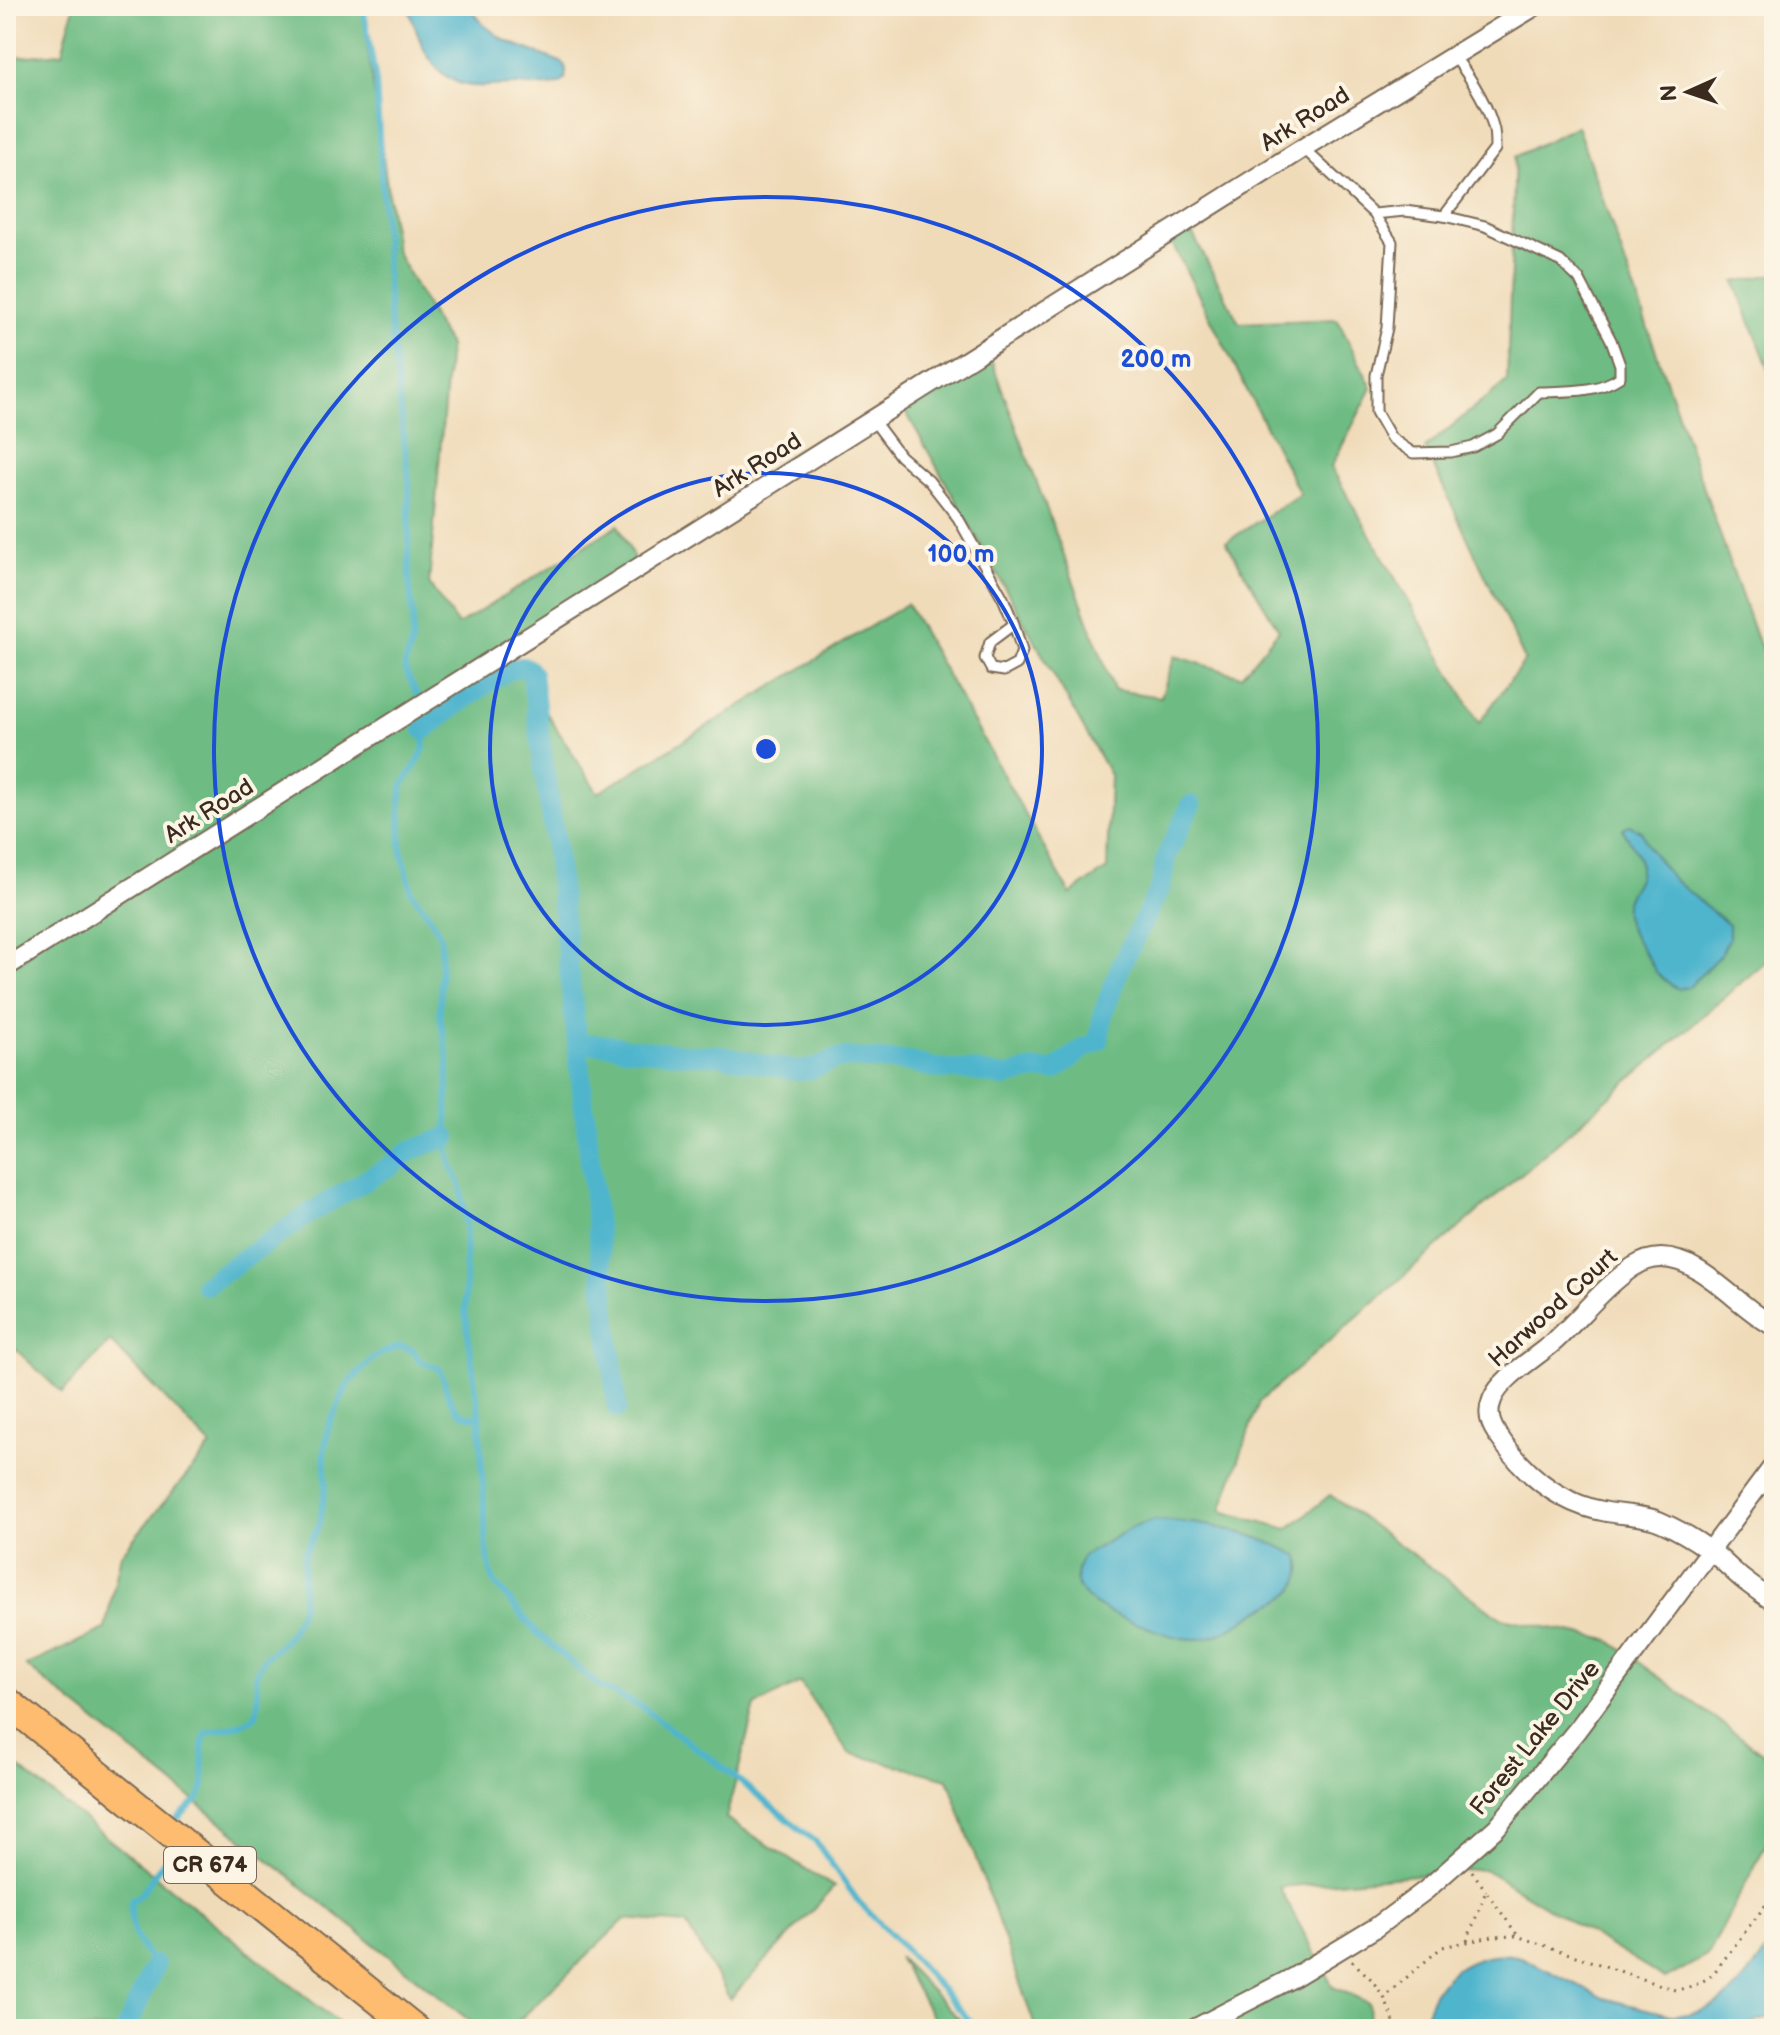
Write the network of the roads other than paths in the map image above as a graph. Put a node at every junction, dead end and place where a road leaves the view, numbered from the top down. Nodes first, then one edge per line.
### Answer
1 (1535, 6) edge
2 (1454, 56) junction
3 (1303, 148) junction
4 (1374, 214) junction
5 (1444, 216) junction
6 (873, 420) junction
7 (1014, 624) junction
8 (6, 967) edge
9 (1774, 1326) edge
10 (1774, 1465) edge
11 (1710, 1550) junction
12 (1774, 1602) edge
13 (6, 1701) edge
14 (415, 2029) edge
15 (1194, 2029) edge

1 - 2 street, Ark Road
2 - 3 street, Ark Road
2 - 5 lane
3 - 4 lane
3 - 6 street, Ark Road
4 - 5 lane
4 - 5 lane
6 - 7 lane
6 - 8 street, Ark Road
7 - 7 lane
9 - 11 street, Harwood Court
10 - 11 street, Forest Lake Drive
11 - 12 street
11 - 15 street, Forest Lake Drive
13 - 14 main road, CR 674

